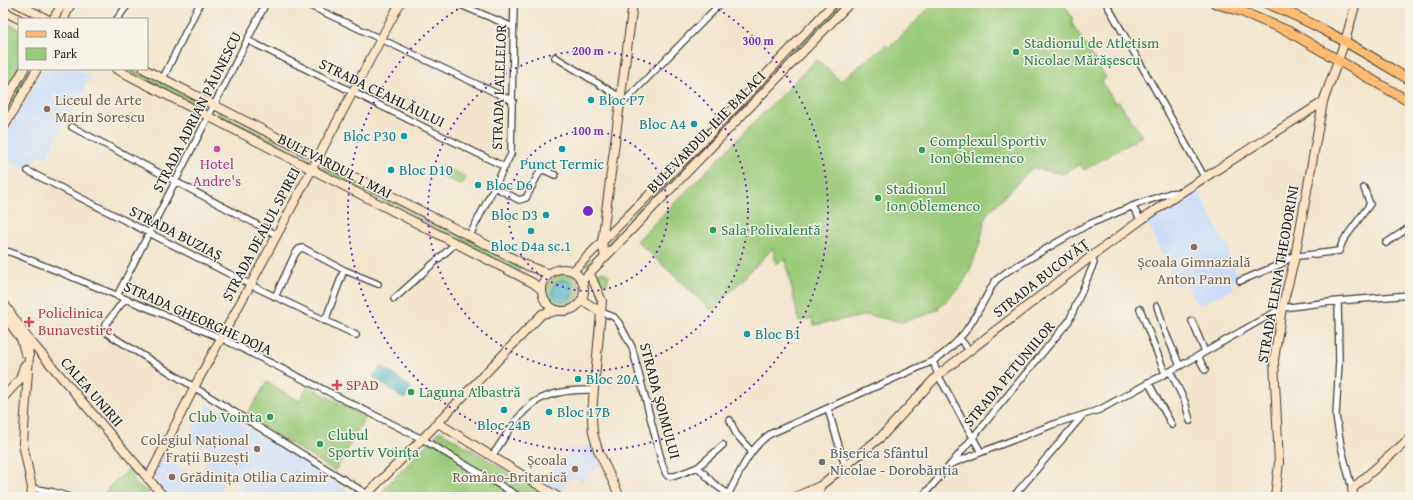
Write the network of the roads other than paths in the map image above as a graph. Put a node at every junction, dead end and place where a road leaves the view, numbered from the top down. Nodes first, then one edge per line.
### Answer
1 (16, 3) edge
2 (63, 3) edge
3 (71, 3) edge
4 (129, 3) edge
5 (200, 3) edge
6 (266, 3) edge
7 (304, 3) edge
8 (400, 3) edge
9 (456, 3) edge
10 (514, 3) edge
11 (633, 3) edge
12 (721, 3) edge
13 (834, 3) edge
14 (850, 3) edge
15 (1106, 3) edge
16 (1216, 3) edge
17 (1266, 3) edge
18 (1356, 3) edge
19 (3, 11) edge
20 (18, 18) edge
21 (45, 18) edge
22 (54, 18) edge
23 (64, 18) edge
24 (118, 18) edge
25 (513, 27) junction
26 (380, 39) junction
27 (247, 40) junction
28 (1345, 41) junction
29 (554, 56) dead end
30 (1338, 59) junction
31 (23, 70) edge
32 (36, 70) edge
33 (118, 70) edge
34 (146, 70) edge
35 (163, 78) junction
36 (1410, 80) edge
37 (352, 92) junction
38 (620, 97) junction
39 (513, 101) junction
40 (1323, 102) junction
41 (1410, 102) edge
42 (214, 105) junction
43 (3, 106) edge
44 (619, 107) junction
45 (208, 117) junction
46 (72, 127) dead end
47 (3, 129) edge
48 (700, 144) junction
49 (707, 151) junction
50 (317, 157) junction
51 (505, 168) junction
52 (311, 169) junction
53 (28, 171) dead end
54 (555, 175) dead end
55 (1205, 178) junction
56 (175, 181) junction
57 (495, 187) junction
58 (1364, 188) dead end
59 (1182, 192) junction
60 (1132, 206) junction
61 (1141, 220) junction
62 (1410, 227) edge
63 (149, 232) junction
64 (277, 235) junction
65 (470, 235) junction
66 (602, 242) junction
67 (1386, 243) dead end
68 (455, 244) junction
69 (596, 249) junction
70 (3, 251) edge
71 (1092, 256) junction
72 (1295, 256) junction
73 (605, 258) junction
74 (344, 270) junction
75 (573, 271) junction
76 (548, 274) junction
77 (590, 274) junction
78 (582, 281) junction
79 (1240, 281) dead end
80 (378, 284) dead end
81 (251, 285) junction
82 (541, 289) junction
83 (1410, 295) edge
84 (117, 296) junction
85 (275, 297) junction
86 (125, 299) junction
87 (394, 299) dead end
88 (582, 300) junction
89 (544, 301) junction
90 (1338, 301) junction
91 (3, 302) edge
92 (1157, 306) dead end
93 (1282, 308) junction
94 (1140, 309) dead end
95 (556, 311) junction
96 (601, 312) junction
97 (3, 314) edge
98 (542, 314) junction
99 (326, 321) junction
100 (1192, 321) dead end
101 (356, 335) dead end
102 (24, 338) junction
103 (221, 338) junction
104 (960, 339) junction
105 (970, 351) junction
106 (1205, 352) junction
107 (1198, 356) junction
108 (933, 361) junction
109 (1180, 366) junction
110 (1205, 370) dead end
111 (1168, 372) junction
112 (938, 375) junction
113 (1148, 382) junction
114 (195, 387) junction
115 (594, 390) junction
116 (4, 396) edge
117 (828, 408) junction
118 (1083, 415) junction
119 (730, 420) dead end
120 (1190, 421) dead end
121 (438, 423) junction
122 (1172, 425) dead end
123 (972, 437) junction
124 (1410, 438) edge
125 (422, 439) junction
126 (723, 445) dead end
127 (752, 452) junction
128 (981, 452) junction
129 (492, 456) junction
130 (950, 464) junction
131 (845, 466) junction
132 (698, 467) junction
133 (148, 479) junction
134 (820, 486) junction
135 (32, 488) junction
136 (1353, 493) edge
137 (367, 496) edge
138 (727, 496) edge
139 (31, 497) edge
140 (70, 497) edge
141 (164, 497) edge
142 (520, 497) edge
143 (558, 497) edge
144 (620, 497) edge
145 (795, 497) edge
146 (819, 497) edge
147 (922, 497) edge
148 (1013, 497) edge
149 (1275, 497) edge

1 - 21 main road
2 - 22 main road
3 - 23 main road
4 - 24 street
5 - 35 street
6 - 27 street, STRADA ADRIAN PĂUNESCU
7 - 26 street
8 - 26 main road, STRADA DEALUL SPIREI
9 - 25 street
10 - 25 street, STRADA LALELELOR
11 - 38 main road
12 - 44 street
13 - 48 main road, BULEVARDUL ILIE BALACI
14 - 49 main road, BULEVARDUL ILIE BALACI
15 - 55 street
16 - 30 main road
17 - 28 main road
18 - 28 main road
19 - 20 main road
25 - 39 street, STRADA LALELELOR
26 - 37 main road, STRADA DEALUL SPIREI
26 - 39 street
27 - 37 street, STRADA CEAHLĂULUI
27 - 42 street, STRADA ADRIAN PĂUNESCU
28 - 30 main road, STRADA ELENA THEODORINI
28 - 36 main road
29 - 38 street
30 - 40 main road, STRADA ELENA THEODORINI
30 - 41 main road
31 - 43 main road
32 - 47 main road
33 - 45 main road, BULEVARDUL 1 MAI
34 - 35 main road, BULEVARDUL 1 MAI
35 - 42 main road, BULEVARDUL 1 MAI
37 - 50 main road, STRADA DEALUL SPIREI
37 - 51 street, STRADA CEAHLĂULUI
38 - 44 main road
39 - 51 street, STRADA LALELELOR
40 - 55 main road, STRADA BUCOVĂȚ
40 - 72 main road, STRADA ELENA THEODORINI
42 - 45 street, STRADA ADRIAN PĂUNESCU
42 - 50 main road, BULEVARDUL 1 MAI
44 - 66 main road
45 - 52 main road, BULEVARDUL 1 MAI
45 - 56 street, STRADA ADRIAN PĂUNESCU
46 - 56 street
48 - 49 street
48 - 66 main road, BULEVARDUL ILIE BALACI
49 - 73 main road, BULEVARDUL ILIE BALACI
50 - 52 main road, STRADA DEALUL SPIREI
50 - 65 main road, BULEVARDUL 1 MAI
51 - 57 street, STRADA LALELELOR
52 - 64 main road, STRADA DEALUL SPIREI
52 - 68 main road, BULEVARDUL 1 MAI
53 - 63 street, STRADA BUZIAȘ
54 - 57 street
55 - 59 main road, STRADA BUCOVĂȚ
56 - 63 street, STRADA ADRIAN PĂUNESCU
56 - 64 street
57 - 65 street, STRADA LALELELOR
58 - 72 street
59 - 60 street
59 - 61 main road, STRADA BUCOVĂȚ
60 - 61 street
60 - 104 street
61 - 71 main road, STRADA BUCOVĂȚ
62 - 67 street
63 - 81 street, STRADA BUZIAȘ
63 - 84 street, STRADA ADRIAN PĂUNESCU
64 - 81 main road, STRADA DEALUL SPIREI
65 - 76 main road, BULEVARDUL 1 MAI
66 - 69 main road, BULEVARDUL ILIE BALACI
66 - 73 main road
68 - 82 main road, BULEVARDUL 1 MAI
68 - 87 street
69 - 73 main road
69 - 75 main road, BULEVARDUL ILIE BALACI
70 - 84 street, STRADA GHEORGHE DOJA
71 - 105 main road, STRADA BUCOVĂȚ
71 - 123 street, STRADA PETUNIILOR
72 - 79 street
72 - 93 main road, STRADA ELENA THEODORINI
73 - 77 main road, BULEVARDUL ILIE BALACI
74 - 80 street
74 - 85 street
74 - 99 street
75 - 76 main road
75 - 78 main road
76 - 82 main road
77 - 78 main road, BULEVARDUL ILIE BALACI
77 - 96 main road
78 - 88 main road
81 - 85 street, STRADA BUZIAȘ
81 - 103 main road, STRADA DEALUL SPIREI
82 - 89 main road
83 - 90 street
84 - 86 street, STRADA GHEORGHE DOJA
85 - 99 street, STRADA BUZIAȘ
86 - 103 street, STRADA GHEORGHE DOJA
86 - 114 street
88 - 95 main road
88 - 96 main road, STRADA ȘOIMULUI
89 - 95 main road
89 - 98 main road
90 - 93 street
90 - 136 street
91 - 102 main road, CALEA UNIRII
92 - 109 street
93 - 106 street
93 - 149 main road, STRADA ELENA THEODORINI
94 - 111 street
95 - 98 main road
96 - 115 main road
96 - 132 street, STRADA ȘOIMULUI
97 - 102 main road, CALEA UNIRII
98 - 121 main road
99 - 101 street, STRADA BUZIAȘ
100 - 106 street
102 - 116 main road
102 - 133 main road, CALEA UNIRII
102 - 135 main road
103 - 114 main road, STRADA DEALUL SPIREI
103 - 125 street, STRADA GHEORGHE DOJA
104 - 105 street
104 - 108 street
105 - 112 main road, STRADA BUCOVĂȚ
106 - 107 street
107 - 109 street
107 - 110 street
108 - 112 street
108 - 117 street
109 - 111 street
111 - 113 street
111 - 120 street
112 - 123 street
112 - 131 main road, STRADA BUCOVĂȚ
113 - 118 street
113 - 122 street
114 - 133 main road, STRADA DEALUL SPIREI
114 - 137 street
115 - 129 street
115 - 144 main road
117 - 127 street
117 - 131 street
118 - 128 street
118 - 148 street
119 - 127 street
121 - 125 main road
121 - 129 main road
123 - 128 street
123 - 130 street, STRADA PETUNIILOR
124 - 136 main road
125 - 137 main road
125 - 142 street, STRADA GHEORGHE DOJA
126 - 132 street, STRADA ȘOIMULUI
127 - 138 street
128 - 130 street
129 - 143 main road
130 - 147 street, STRADA PETUNIILOR
131 - 134 main road, STRADA BUCOVĂȚ
132 - 138 street, STRADA ȘOIMULUI
133 - 141 main road, CALEA UNIRII
134 - 145 main road, STRADA BUCOVĂȚ
134 - 146 main road
135 - 139 main road
135 - 140 street

